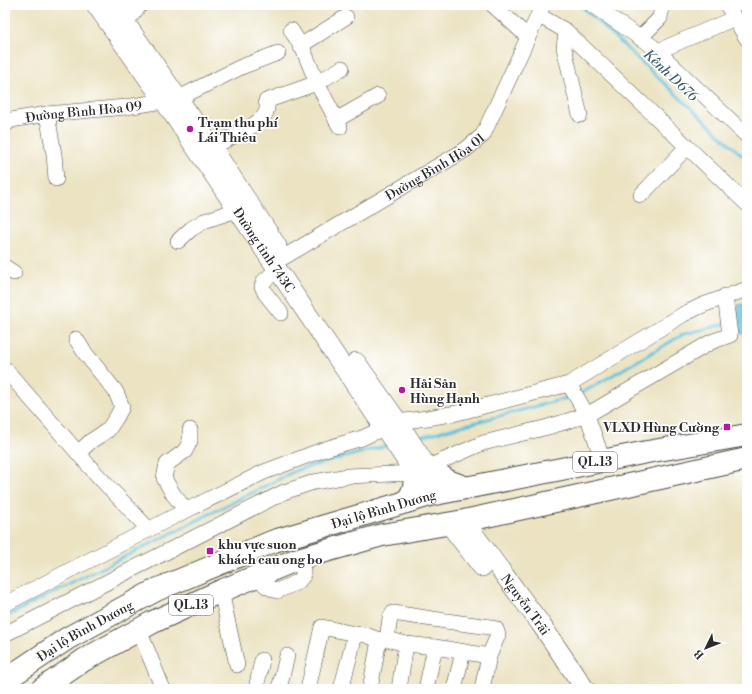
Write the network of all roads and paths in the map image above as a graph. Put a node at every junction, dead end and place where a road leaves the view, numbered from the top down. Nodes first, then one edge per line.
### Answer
1 (96, 5) edge
2 (113, 5) edge
3 (140, 5) edge
4 (493, 5) edge
5 (592, 5) edge
6 (662, 5) edge
7 (727, 5) edge
8 (541, 9) edge
9 (346, 17) dead end
10 (728, 21) dead end
11 (126, 22) junction
12 (291, 30) dead end
13 (566, 31) junction
14 (528, 37) junction
15 (640, 38) junction
16 (747, 40) edge
17 (300, 46) junction
18 (658, 51) junction
19 (278, 53) dead end
20 (342, 68) dead end
21 (317, 83) junction
22 (378, 96) dead end
23 (172, 99) junction
24 (47, 114) junction
25 (580, 115) dead end
26 (5, 125) edge
27 (747, 136) edge
28 (212, 147) junction
29 (687, 148) junction
30 (56, 179) dead end
31 (641, 195) dead end
32 (746, 200) edge
33 (237, 210) junction
34 (178, 241) dead end
35 (278, 264) junction
36 (747, 289) edge
37 (725, 296) junction
38 (282, 313) dead end
39 (76, 340) dead end
40 (5, 369) edge
41 (569, 384) junction
42 (587, 415) junction
43 (391, 424) junction
44 (190, 430) dead end
45 (747, 435) edge
46 (78, 453) junction
47 (747, 459) edge
48 (604, 461) junction
49 (421, 470) junction
50 (467, 488) junction
51 (437, 494) junction
52 (405, 502) junction
53 (186, 510) junction
54 (456, 522) junction
55 (148, 529) junction
56 (221, 591) junction
57 (5, 604) edge
58 (139, 630) junction
59 (5, 634) edge
60 (355, 634) junction
61 (383, 639) junction
62 (406, 644) junction
63 (435, 647) junction
64 (463, 652) junction
65 (287, 656) dead end
66 (489, 656) junction
67 (262, 660) dead end
68 (237, 665) dead end
69 (5, 680) edge
70 (45, 689) edge
71 (163, 689) edge
72 (256, 689) edge
73 (279, 689) edge
74 (308, 689) edge
75 (340, 689) edge
76 (370, 689) edge
77 (399, 689) edge
78 (426, 689) edge
79 (454, 689) edge
80 (482, 689) edge
81 (572, 689) edge
82 (585, 689) edge

1 - 23 main road, Đường tỉnh 743C
2 - 11 main road, Đường tỉnh 743C
3 - 11 street
4 - 14 street
5 - 15 street
6 - 15 street
7 - 16 street
8 - 13 street
8 - 14 street, Đường Bình Hòa 01
9 - 17 street
10 - 18 street
11 - 23 main road, Đường tỉnh 743C
12 - 17 street
13 - 25 street
13 - 29 street
14 - 35 street, Đường Bình Hòa 01
15 - 18 street
17 - 21 street
18 - 27 street
19 - 23 street, Đường Bình Hòa 09
20 - 21 street
21 - 22 street
21 - 28 street
23 - 24 street, Đường Bình Hòa 09
23 - 28 main road, Đường tỉnh 743C
23 - 33 main road, Đường tỉnh 743C
24 - 26 street, Đường Bình Hòa 09
24 - 30 street
28 - 35 main road, Đường tỉnh 743C
29 - 31 street
29 - 32 street
33 - 34 street
33 - 35 main road, Đường tỉnh 743C
35 - 38 street, Đường Bình Hòa 01
35 - 43 main road, Đường tỉnh 743C
36 - 37 street
37 - 41 street
37 - 42 street
39 - 46 street
40 - 46 street
41 - 42 street
41 - 43 street
42 - 48 street
42 - 49 street
43 - 49 main road, Đường tỉnh 743C
43 - 53 street
44 - 53 street
45 - 48 highway, Đại lộ Bình Dương / QL.13
46 - 55 street
47 - 54 highway, Đại lộ Bình Dương / QL.13
48 - 50 highway, Đại lộ Bình Dương / QL.13
49 - 50 highway
49 - 51 main road, Đường tỉnh 743C
49 - 52 highway
49 - 59 street
50 - 51 highway, Đại lộ Bình Dương / QL.13
51 - 52 highway, Đại lộ Bình Dương / QL.13
51 - 54 highway
52 - 69 highway, Đại lộ Bình Dương / QL.13
53 - 55 street
54 - 56 highway, Đại lộ Bình Dương / QL.13
54 - 81 main road, Nguyễn Trãi
54 - 82 main road, Nguyễn Trãi
55 - 57 street
56 - 58 highway, Đại lộ Bình Dương / QL.13
56 - 68 street
58 - 70 highway, Đại lộ Bình Dương / QL.13
58 - 71 street
60 - 61 street
60 - 74 street
60 - 75 street
61 - 62 street
61 - 66 street
61 - 76 street
62 - 63 street
62 - 77 street
63 - 64 street
63 - 78 street
64 - 66 street
64 - 79 street
65 - 73 street
66 - 80 street
67 - 72 street

